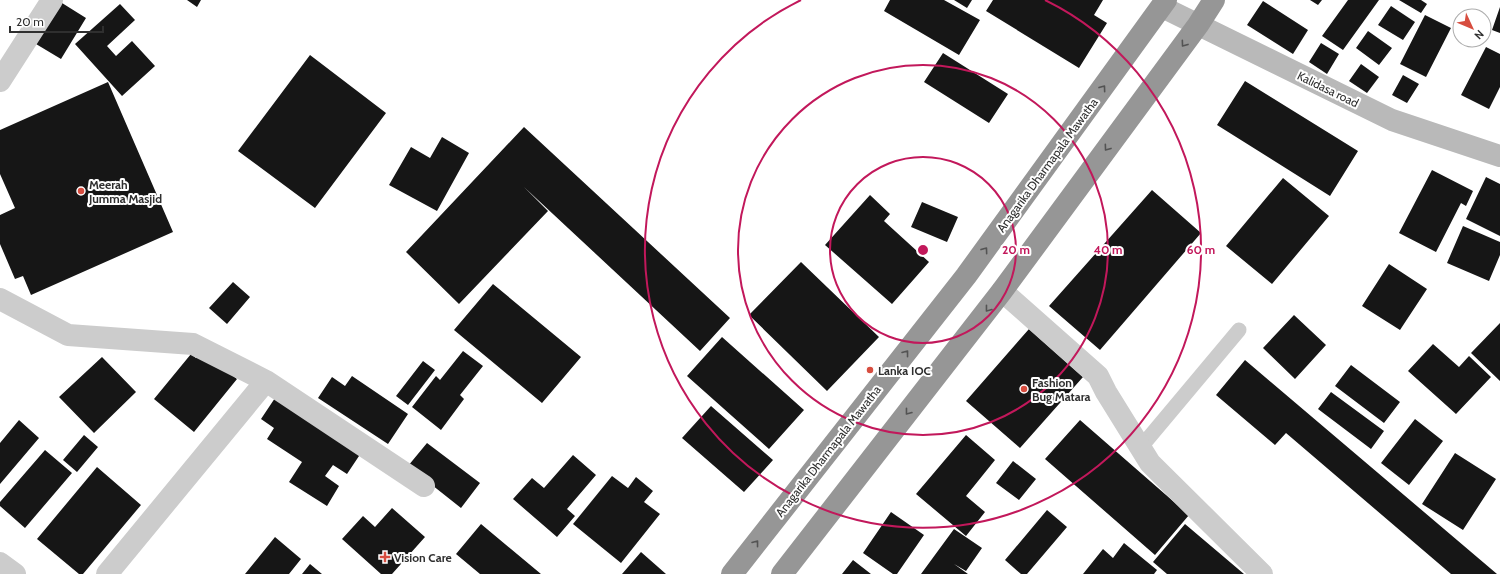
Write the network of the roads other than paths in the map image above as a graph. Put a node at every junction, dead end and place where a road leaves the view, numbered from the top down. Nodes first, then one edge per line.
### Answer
1 (52, 0) edge
2 (1214, 0) edge
3 (1160, 2) edge
4 (1198, 25) junction
5 (0, 81) edge
6 (1498, 151) edge
7 (1002, 291) junction
8 (0, 299) edge
9 (1240, 330) dead end
10 (266, 381) junction
11 (1141, 447) junction
12 (424, 486) dead end
13 (0, 563) edge
14 (15, 574) edge
15 (107, 574) edge
16 (732, 574) edge
17 (782, 574) edge
18 (1262, 574) edge

1 - 5 street
2 - 4 highway
3 - 4 street, Kalidasa road
16 -> 3 highway, Anagarika Dharmapala Mawatha
4 - 6 street, Kalidasa road
4 -> 7 highway
7 - 11 street
7 -> 17 highway
8 - 10 street
9 - 11 lane
10 - 12 street
10 - 15 street
11 - 18 street
13 - 14 street

